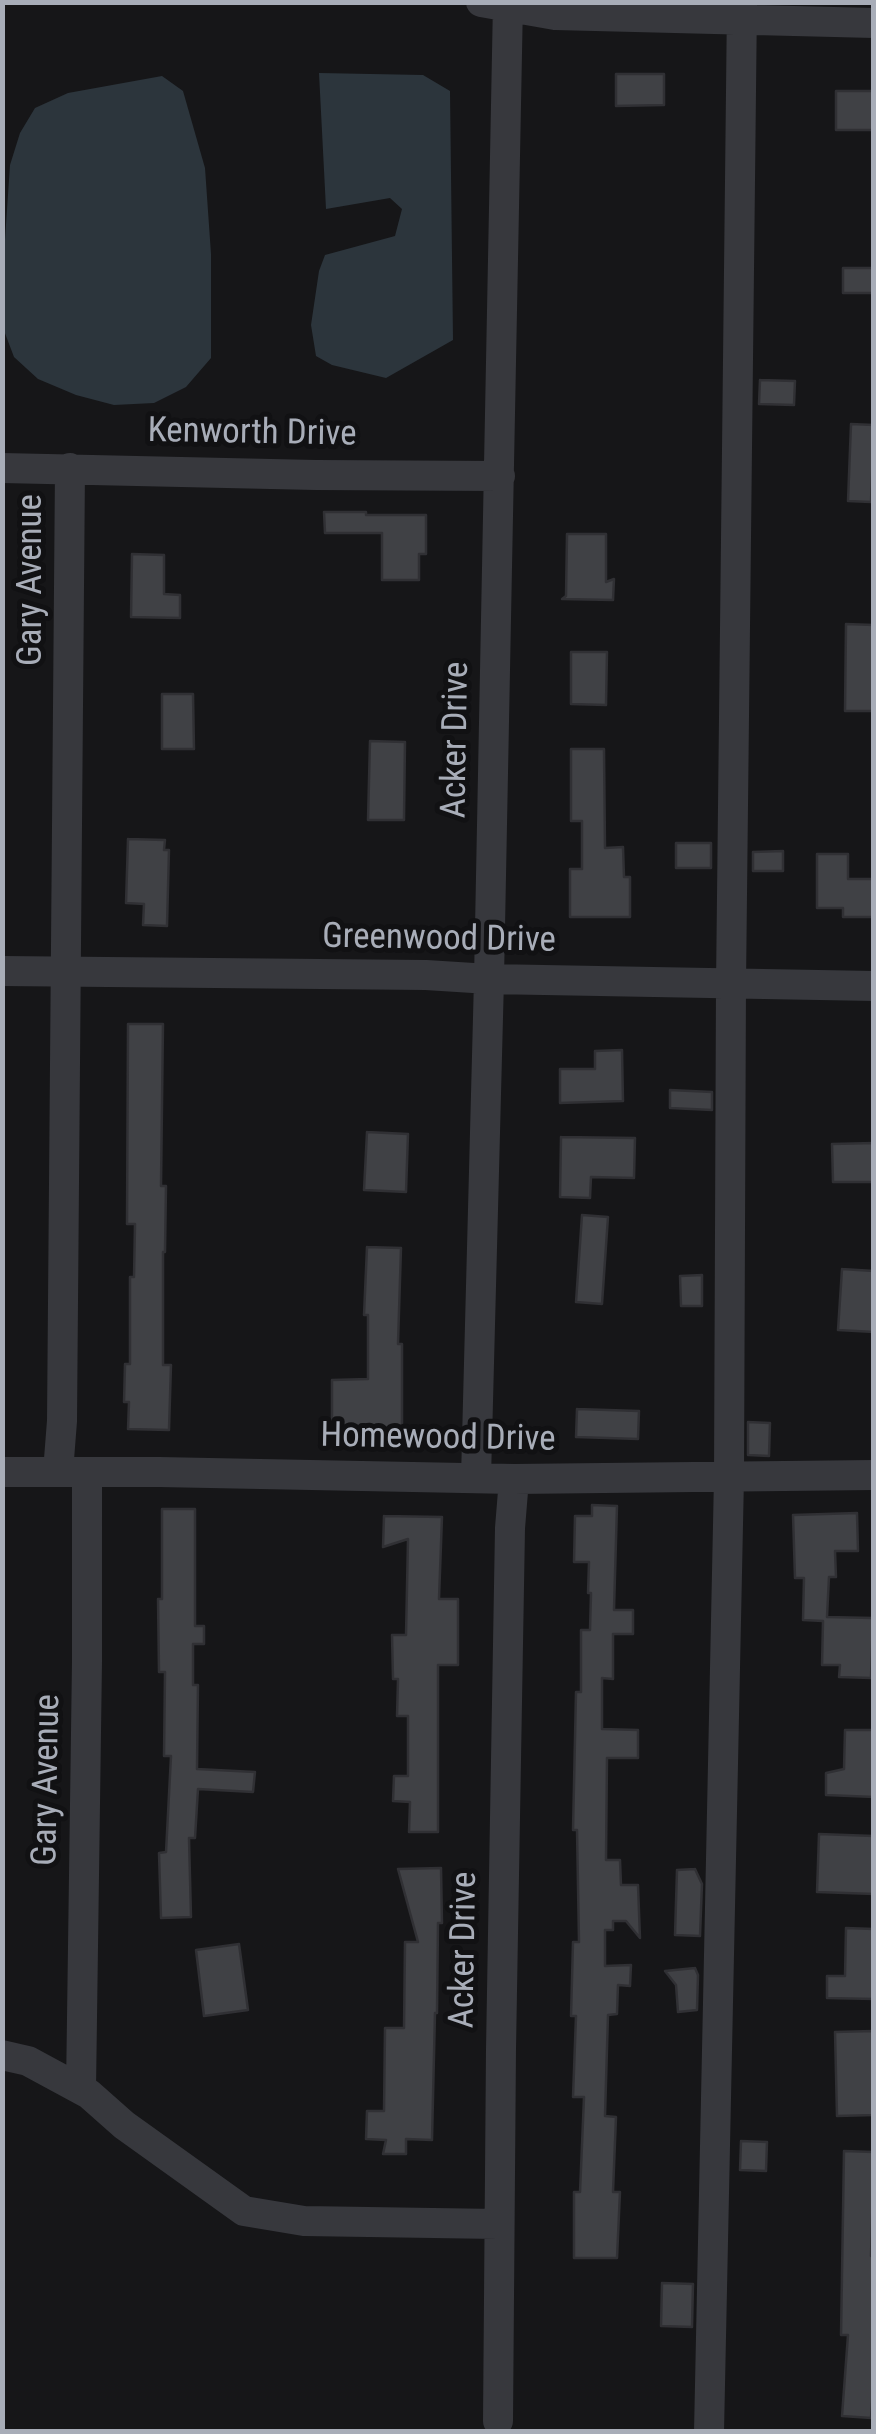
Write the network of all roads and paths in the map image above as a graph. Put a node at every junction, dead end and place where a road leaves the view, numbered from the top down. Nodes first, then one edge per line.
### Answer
1 (499, 4) edge
2 (742, 11) edge
3 (874, 23) edge
4 (2, 468) edge
5 (70, 468) junction
6 (500, 476) junction
7 (2, 971) edge
8 (67, 972) junction
9 (489, 979) junction
10 (731, 984) junction
11 (874, 986) edge
12 (2, 1472) edge
13 (73, 1472) junction
14 (874, 1475) edge
15 (728, 1476) junction
16 (476, 1478) junction
17 (514, 1479) junction
18 (2, 2055) edge
19 (81, 2090) junction
20 (498, 2224) junction
21 (498, 2422) dead end
22 (709, 2432) edge

1 - 2 street
1 - 6 street, Acker Drive
2 - 3 street
2 - 10 street
4 - 5 street, Kenworth Drive
5 - 6 street, Kenworth Drive
5 - 8 street, Gary Avenue
6 - 9 street, Acker Drive
7 - 8 street, Greenwood Drive
8 - 9 street, Greenwood Drive
8 - 13 street, Gary Avenue
9 - 10 street, Greenwood Drive
9 - 16 street, Acker Drive
10 - 11 street, Greenwood Drive
10 - 15 street
12 - 13 street, Homewood Drive
13 - 16 street, Homewood Drive
13 - 19 street, Gary Avenue
14 - 15 street, Homewood Drive
15 - 17 street, Homewood Drive
15 - 22 street
16 - 17 street, Homewood Drive
17 - 20 street, Acker Drive
18 - 19 street
19 - 20 street
20 - 21 street, Acker Drive

